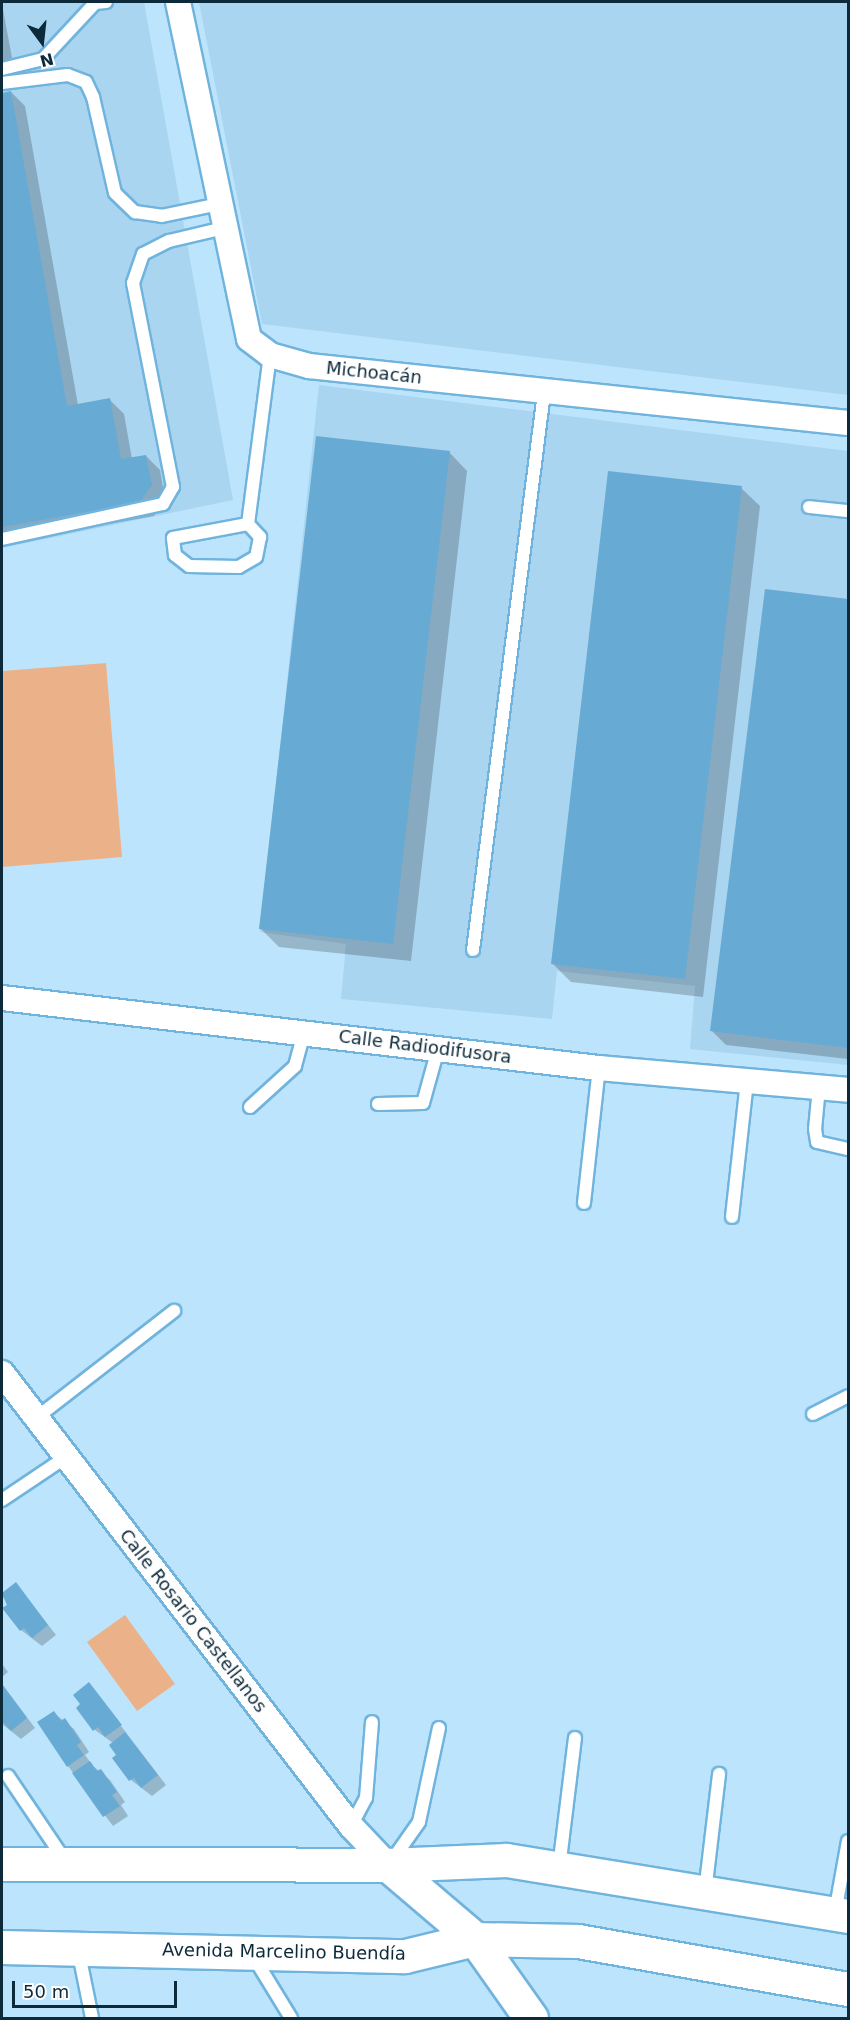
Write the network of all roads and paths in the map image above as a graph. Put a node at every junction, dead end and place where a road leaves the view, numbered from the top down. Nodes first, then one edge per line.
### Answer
1 (98, 2) edge
2 (178, 2) edge
3 (2, 69) edge
4 (2, 83) edge
5 (219, 204) junction
6 (224, 228) junction
7 (270, 355) junction
8 (544, 393) junction
9 (849, 423) edge
10 (809, 507) dead end
11 (849, 511) edge
12 (248, 524) junction
13 (2, 539) edge
14 (473, 950) dead end
15 (2, 998) edge
16 (304, 1033) junction
17 (438, 1049) junction
18 (599, 1068) junction
19 (747, 1081) junction
20 (819, 1087) junction
21 (849, 1090) edge
22 (378, 1104) dead end
23 (250, 1107) dead end
24 (849, 1149) edge
25 (584, 1203) dead end
26 (732, 1217) dead end
27 (174, 1311) dead end
28 (2, 1373) edge
29 (849, 1396) edge
30 (813, 1414) dead end
31 (36, 1418) junction
32 (66, 1456) junction
33 (2, 1500) edge
34 (372, 1722) dead end
35 (440, 1728) dead end
36 (575, 1738) dead end
37 (719, 1774) dead end
38 (8, 1776) dead end
39 (351, 1826) junction
40 (849, 1841) edge
41 (2, 1864) edge
42 (67, 1864) junction
43 (388, 1865) junction
44 (559, 1869) junction
45 (705, 1893) junction
46 (842, 1915) edge
47 (475, 1939) junction
48 (2, 1947) edge
49 (78, 1948) junction
50 (250, 1952) junction
51 (849, 1989) edge
52 (92, 2019) edge
53 (291, 2019) edge
54 (531, 2019) edge

1 - 3 lane
2 - 5 street, Michoacán
4 - 5 lane
5 - 6 street, Michoacán
6 - 7 street, Michoacán
6 - 13 lane
7 - 8 street, Michoacán
7 - 12 lane
8 - 9 street, Michoacán
8 - 14 lane
10 - 11 lane
12 - 12 lane
15 - 16 street, Calle Radiodifusora
16 - 17 street, Calle Radiodifusora
16 - 23 lane
17 - 18 street, Calle Radiodifusora
17 - 22 lane
18 - 19 street, Calle Radiodifusora
18 - 25 lane
19 - 20 street, Calle Radiodifusora
19 - 26 lane
20 - 21 street, Calle Radiodifusora
20 - 24 lane
27 - 31 lane
28 - 31 street, Calle Rosario Castellanos
29 - 30 lane
31 - 32 street, Calle Rosario Castellanos
32 - 33 lane
32 - 39 street, Calle Rosario Castellanos
34 - 39 lane
35 - 43 lane
36 - 44 lane
37 - 45 lane
38 - 42 lane
39 - 43 street, Calle Rosario Castellanos
40 - 46 lane
41 - 42 main road
42 - 43 main road
43 - 44 main road
43 - 47 main road
44 - 45 main road
45 - 46 main road
47 - 50 main road, Avenida Marcelino Buendía
47 - 51 main road, Avenida Marcelino Buendía
47 - 54 main road
48 - 49 main road, Avenida Marcelino Buendía
49 - 50 main road, Avenida Marcelino Buendía
49 - 52 lane
50 - 53 lane

